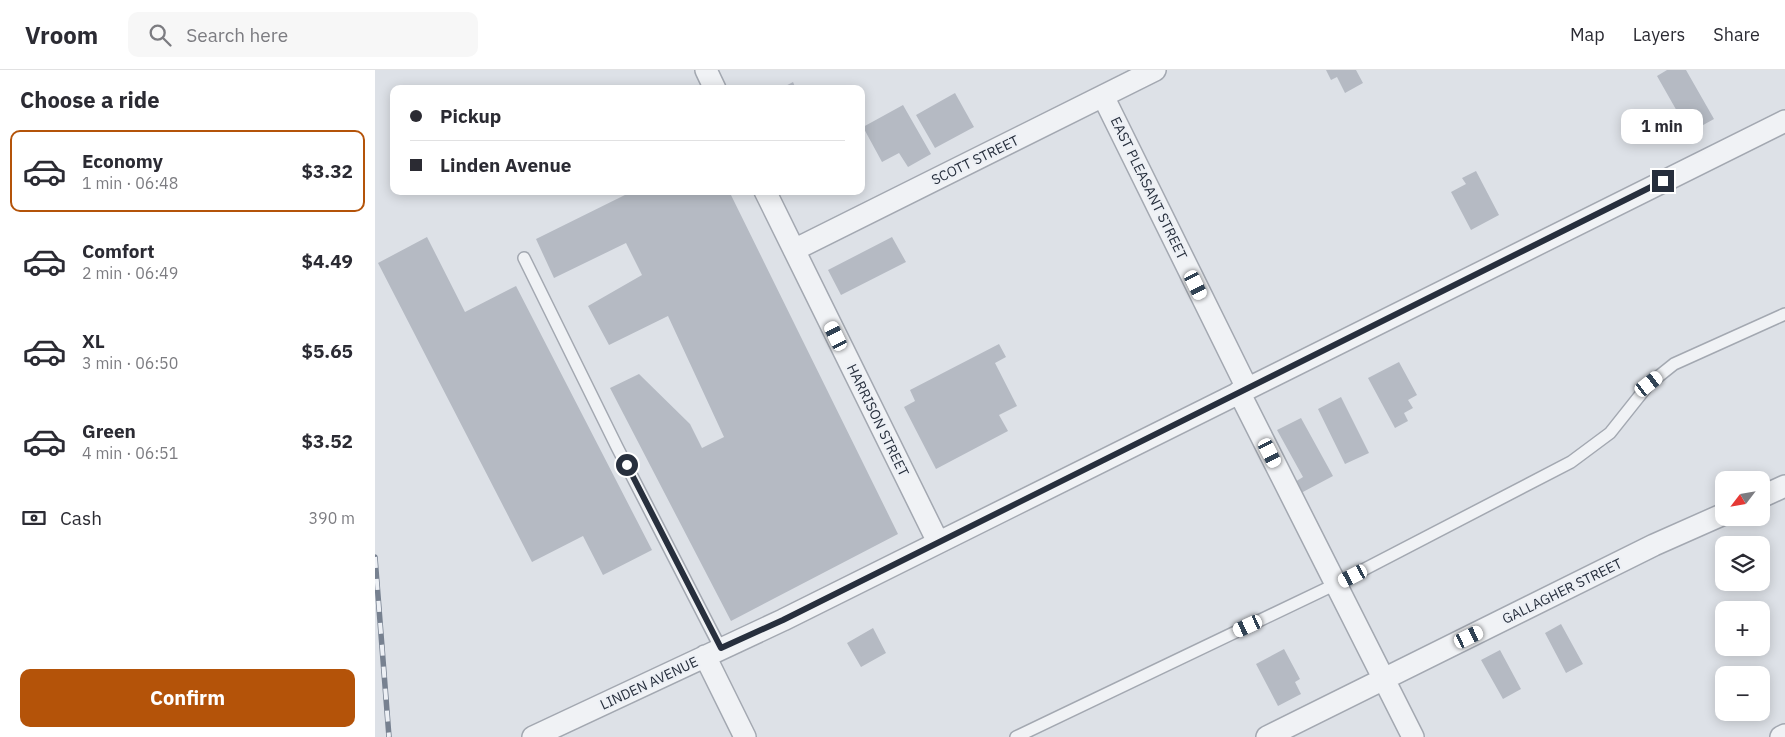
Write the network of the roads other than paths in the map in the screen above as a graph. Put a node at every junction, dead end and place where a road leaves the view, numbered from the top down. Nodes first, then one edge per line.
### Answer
1 (706, 70) edge
2 (1155, 70) edge
3 (713, 85) edge
4 (1103, 96) junction
5 (1785, 121) edge
6 (767, 195) edge
7 (794, 250) junction
8 (523, 258) dead end
9 (1785, 314) edge
10 (1243, 390) junction
11 (1785, 486) edge
12 (1770, 493) edge
13 (1715, 518) edge
14 (938, 542) junction
15 (1336, 584) junction
16 (713, 652) junction
17 (1384, 679) junction
18 (1785, 735) edge
19 (533, 737) edge
20 (745, 737) edge
21 (1016, 737) edge
22 (1267, 737) edge
23 (1413, 737) edge
24 (1781, 737) edge

1 - 3 street
2 - 4 street, SCOTT STREET
4 - 7 street, SCOTT STREET
4 - 10 street, EAST PLEASANT STREET
5 - 10 street, LINDEN AVENUE
6 - 7 street, HARRISON STREET
7 - 14 street, HARRISON STREET
8 - 16 lane
9 - 15 lane
10 - 14 street, LINDEN AVENUE
10 - 15 street, EAST PLEASANT STREET
11 - 12 street
13 - 17 street, GALLAGHER STREET
14 - 16 street, LINDEN AVENUE
15 - 17 street, EAST PLEASANT STREET
15 - 21 lane
16 - 19 street, LINDEN AVENUE
16 - 20 street
17 - 22 street, GALLAGHER STREET
17 - 23 street, EAST PLEASANT STREET
18 - 24 street

